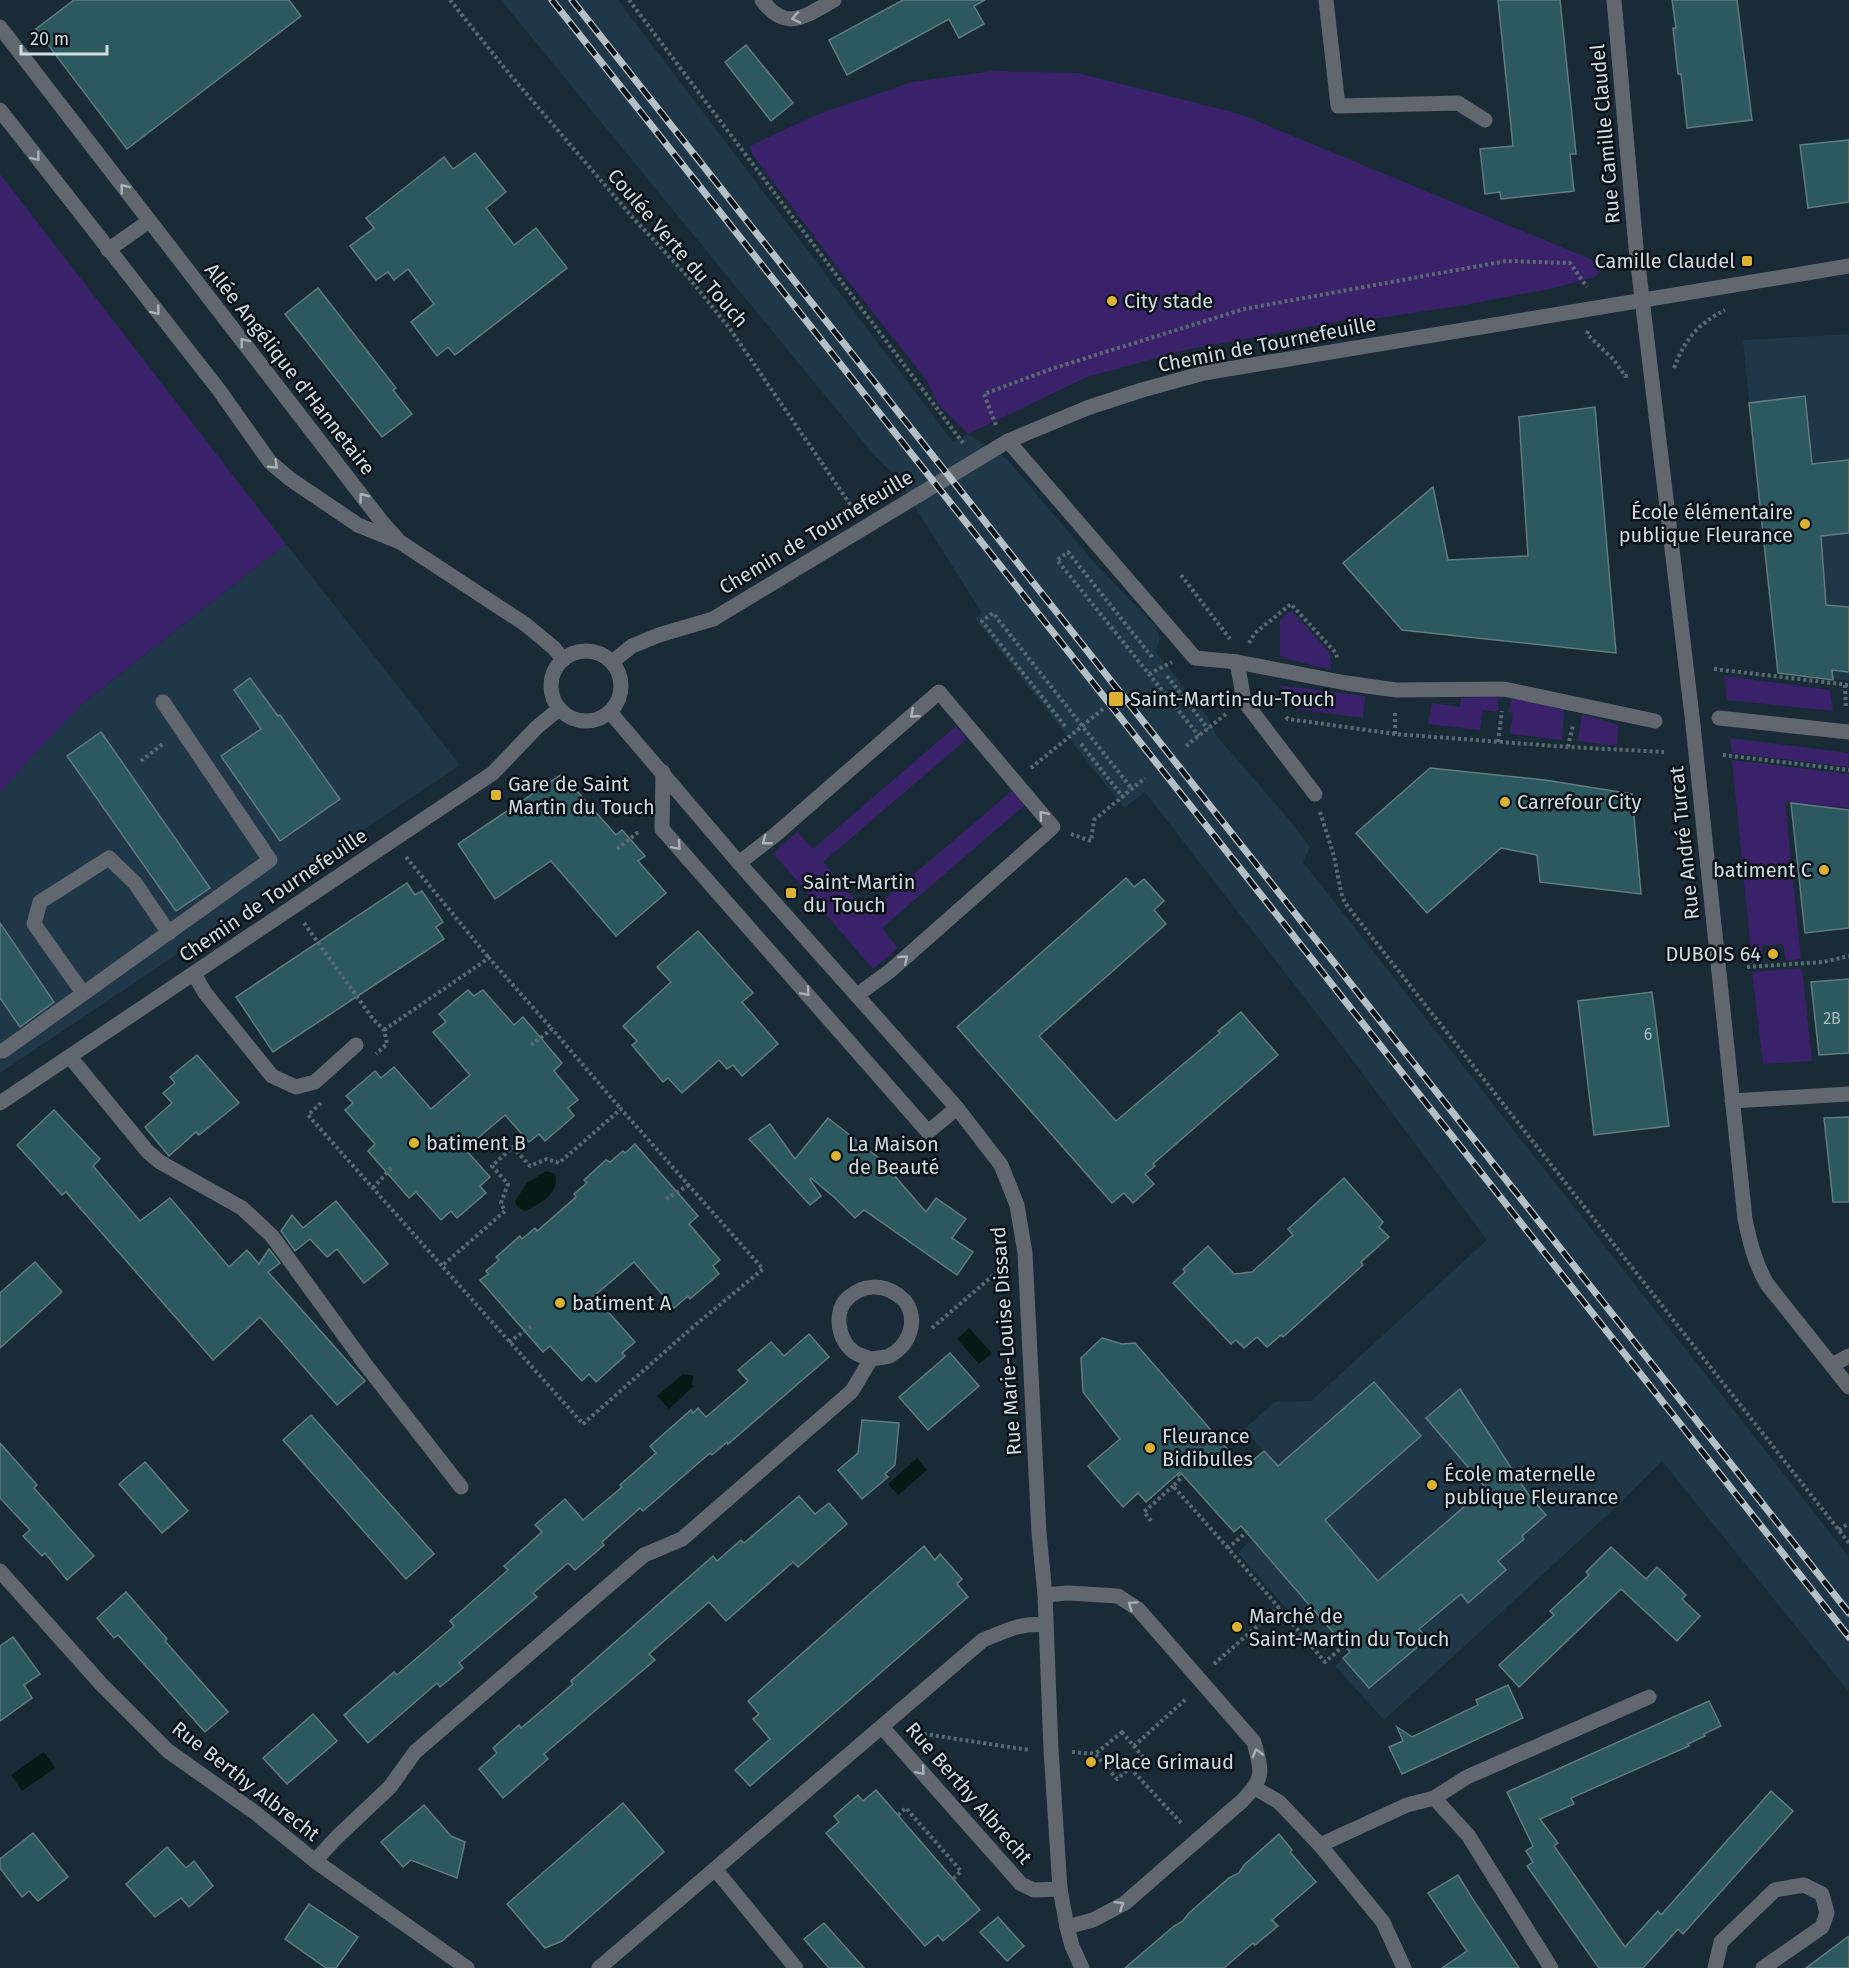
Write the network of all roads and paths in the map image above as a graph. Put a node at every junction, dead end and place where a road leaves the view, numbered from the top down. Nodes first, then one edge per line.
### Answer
1 (450, 0) edge
2 (629, 0) edge
3 (762, 0) edge
4 (834, 0) edge
5 (1326, 0) edge
6 (1614, 0) edge
7 (0, 27) edge
8 (0, 111) edge
9 (1485, 120) dead end
10 (149, 221) junction
11 (108, 250) junction
12 (1849, 266) edge
13 (1643, 300) junction
14 (1730, 308) dead end
15 (1588, 309) junction
16 (1672, 371) dead end
17 (1625, 376) dead end
18 (996, 427) dead end
19 (1008, 441) junction
20 (976, 461) junction
21 (864, 529) junction
22 (400, 542) junction
23 (1152, 657) dead end
24 (563, 660) junction
25 (612, 662) junction
26 (1237, 662) junction
27 (1714, 669) dead end
28 (1167, 676) dead end
29 (1346, 683) junction
30 (1849, 685) edge
31 (1504, 690) junction
32 (163, 702) dead end
33 (559, 709) junction
34 (1103, 709) dead end
35 (610, 712) junction
36 (1719, 718) dead end
37 (1655, 721) dead end
38 (1214, 724) dead end
39 (1065, 726) dead end
40 (1082, 727) junction
41 (1208, 729) junction
42 (182, 730) junction
43 (1849, 732) edge
44 (1199, 736) junction
45 (1498, 742) dead end
46 (1080, 744) dead end
47 (1186, 746) dead end
48 (1723, 755) dead end
49 (141, 760) dead end
50 (1030, 769) dead end
51 (1849, 770) edge
52 (663, 772) junction
53 (1145, 778) dead end
54 (1132, 789) junction
55 (1315, 794) joint
56 (1123, 797) junction
57 (1053, 827) junction
58 (637, 833) dead end
59 (392, 840) junction
60 (617, 849) dead end
61 (739, 863) junction
62 (293, 908) junction
63 (169, 933) junction
64 (1849, 956) edge
65 (489, 958) junction
66 (1747, 967) dead end
67 (194, 974) junction
68 (84, 993) junction
69 (857, 995) junction
70 (552, 1029) junction
71 (384, 1030) junction
72 (356, 1045) dead end
73 (531, 1046) dead end
74 (0, 1051) edge
75 (70, 1057) junction
76 (370, 1059) dead end
77 (1849, 1094) edge
78 (326, 1099) dead end
79 (1732, 1101) junction
80 (0, 1103) edge
81 (621, 1108) junction
82 (957, 1108) junction
83 (393, 1166) dead end
84 (689, 1185) junction
85 (373, 1188) junction
86 (666, 1199) dead end
87 (1024, 1253) junction
88 (442, 1266) junction
89 (533, 1325) dead end
90 (909, 1337) junction
91 (509, 1342) junction
92 (1849, 1356) edge
93 (871, 1359) junction
94 (1832, 1365) junction
95 (1849, 1387) edge
96 (1178, 1474) dead end
97 (1173, 1486) junction
98 (461, 1487) dead end
99 (1151, 1521) dead end
100 (1849, 1523) edge
101 (1839, 1530) junction
102 (1248, 1531) dead end
103 (1849, 1543) edge
104 (1228, 1548) junction
105 (0, 1571) edge
106 (1045, 1595) junction
107 (1046, 1625) junction
108 (1346, 1644) dead end
109 (1649, 1697) dead end
110 (882, 1727) junction
111 (898, 1744) junction
112 (1051, 1750) junction
113 (1095, 1755) junction
114 (1130, 1768) junction
115 (1255, 1788) junction
116 (1434, 1798) junction
117 (898, 1815) dead end
118 (938, 1835) dead end
119 (933, 1839) junction
120 (1197, 1840) junction
121 (1320, 1845) junction
122 (315, 1861) junction
123 (715, 1869) junction
124 (953, 1879) dead end
125 (1060, 1889) junction
126 (1067, 1928) junction
127 (467, 1968) edge
128 (599, 1968) edge
129 (796, 1968) edge
130 (1082, 1968) edge
131 (1404, 1968) edge
132 (1551, 1968) edge
133 (1714, 1968) edge
134 (1763, 1968) edge

1 - 21 path, Coulée Verte du Touch
2 - 20 path
4 -> 3 street
5 - 9 street
6 - 13 street, Rue Camille Claudel
10 -> 7 street, Allée Angélique d'Hannetaire
8 -> 11 street, Allée Angélique d'Hannetaire
10 - 11 street
22 -> 10 street, Allée Angélique d'Hannetaire
11 -> 22 street, Allée Angélique d'Hannetaire
12 - 13 street, Chemin de Tournefeuille
13 - 15 street, Chemin de Tournefeuille
13 - 79 street, Rue André Turcat
14 - 16 path
15 - 17 path
15 - 18 path
15 - 19 street, Chemin de Tournefeuille
19 - 20 street, Chemin de Tournefeuille
19 - 26 street
20 - 21 street, Chemin de Tournefeuille
21 - 25 street, Chemin de Tournefeuille
22 - 24 street, Allée Angélique d'Hannetaire
23 - 44 path
24 - 25 street
24 - 33 street
25 - 35 street
26 - 29 street
26 - 29 path
26 - 55 street
27 - 30 path
28 - 41 path
29 - 31 street
31 - 37 street
31 - 45 path
32 - 42 street
33 - 35 street
33 - 59 street, Chemin de Tournefeuille
34 - 40 path
35 - 52 street, Rue Marie-Louise Dissard
36 - 43 street
38 - 41 path
39 - 40 path
40 - 50 path
40 - 54 path
41 - 44 path
42 - 49 path
42 - 63 street
44 - 47 path
46 - 56 path
48 - 51 path
52 - 61 street, Rue Marie-Louise Dissard
52 -> 82 street
53 - 54 path
54 - 56 path
55 - 101 path
56 - 57 path
57 -> 61 street
69 -> 57 street
58 - 60 path
59 - 62 street, Chemin de Tournefeuille
59 - 65 path
61 - 69 street, Rue Marie-Louise Dissard
62 - 67 street, Chemin de Tournefeuille
62 - 71 path
63 - 68 street
63 - 68 street
64 - 66 path
65 - 70 path
65 - 71 path
67 - 72 street
67 - 75 street, Chemin de Tournefeuille
68 - 74 street
69 - 82 street, Rue Marie-Louise Dissard
70 - 73 path
70 - 81 path
71 - 76 path
75 - 80 street, Chemin de Tournefeuille
75 - 98 street
77 - 79 street
78 - 85 path
79 - 94 street, Rue André Turcat
81 - 84 path
81 - 88 path
82 - 87 street, Rue Marie-Louise Dissard
83 - 85 path
84 - 86 path
84 - 91 path
85 - 88 path
87 - 90 path
87 - 106 street, Rue Marie-Louise Dissard
88 - 91 path
89 - 91 path
90 - 93 street
90 - 93 street
92 - 94 street
93 - 122 street
94 - 95 street, Rue André Turcat
96 - 97 path
97 - 99 path
97 - 104 path
100 - 101 path
101 - 103 path
102 - 104 path
104 - 108 path
105 - 122 street, Rue Berthy Albrecht
106 - 107 street, Rue Marie-Louise Dissard
115 -> 106 street
107 - 110 street, Rue Berthy Albrecht
107 - 112 street, Rue Marie-Louise Dissard
109 - 116 street
110 - 111 street, Rue Berthy Albrecht
110 - 123 street, Rue Berthy Albrecht
111 - 112 path
111 -> 125 street, Rue Berthy Albrecht
112 - 113 path
112 - 125 street, Rue Marie-Louise Dissard
113 - 114 path
113 - 114 path
114 - 120 path
115 - 120 street
115 - 121 street
116 - 121 street
116 - 132 street
117 - 119 path
118 - 119 path
119 - 124 path
126 -> 120 street
121 - 131 street
122 - 127 street, Rue Berthy Albrecht
123 - 128 street, Rue Berthy Albrecht
123 - 129 street
125 - 126 street, Rue Marie-Louise Dissard
126 - 130 street, Rue Marie-Louise Dissard
133 - 134 street

